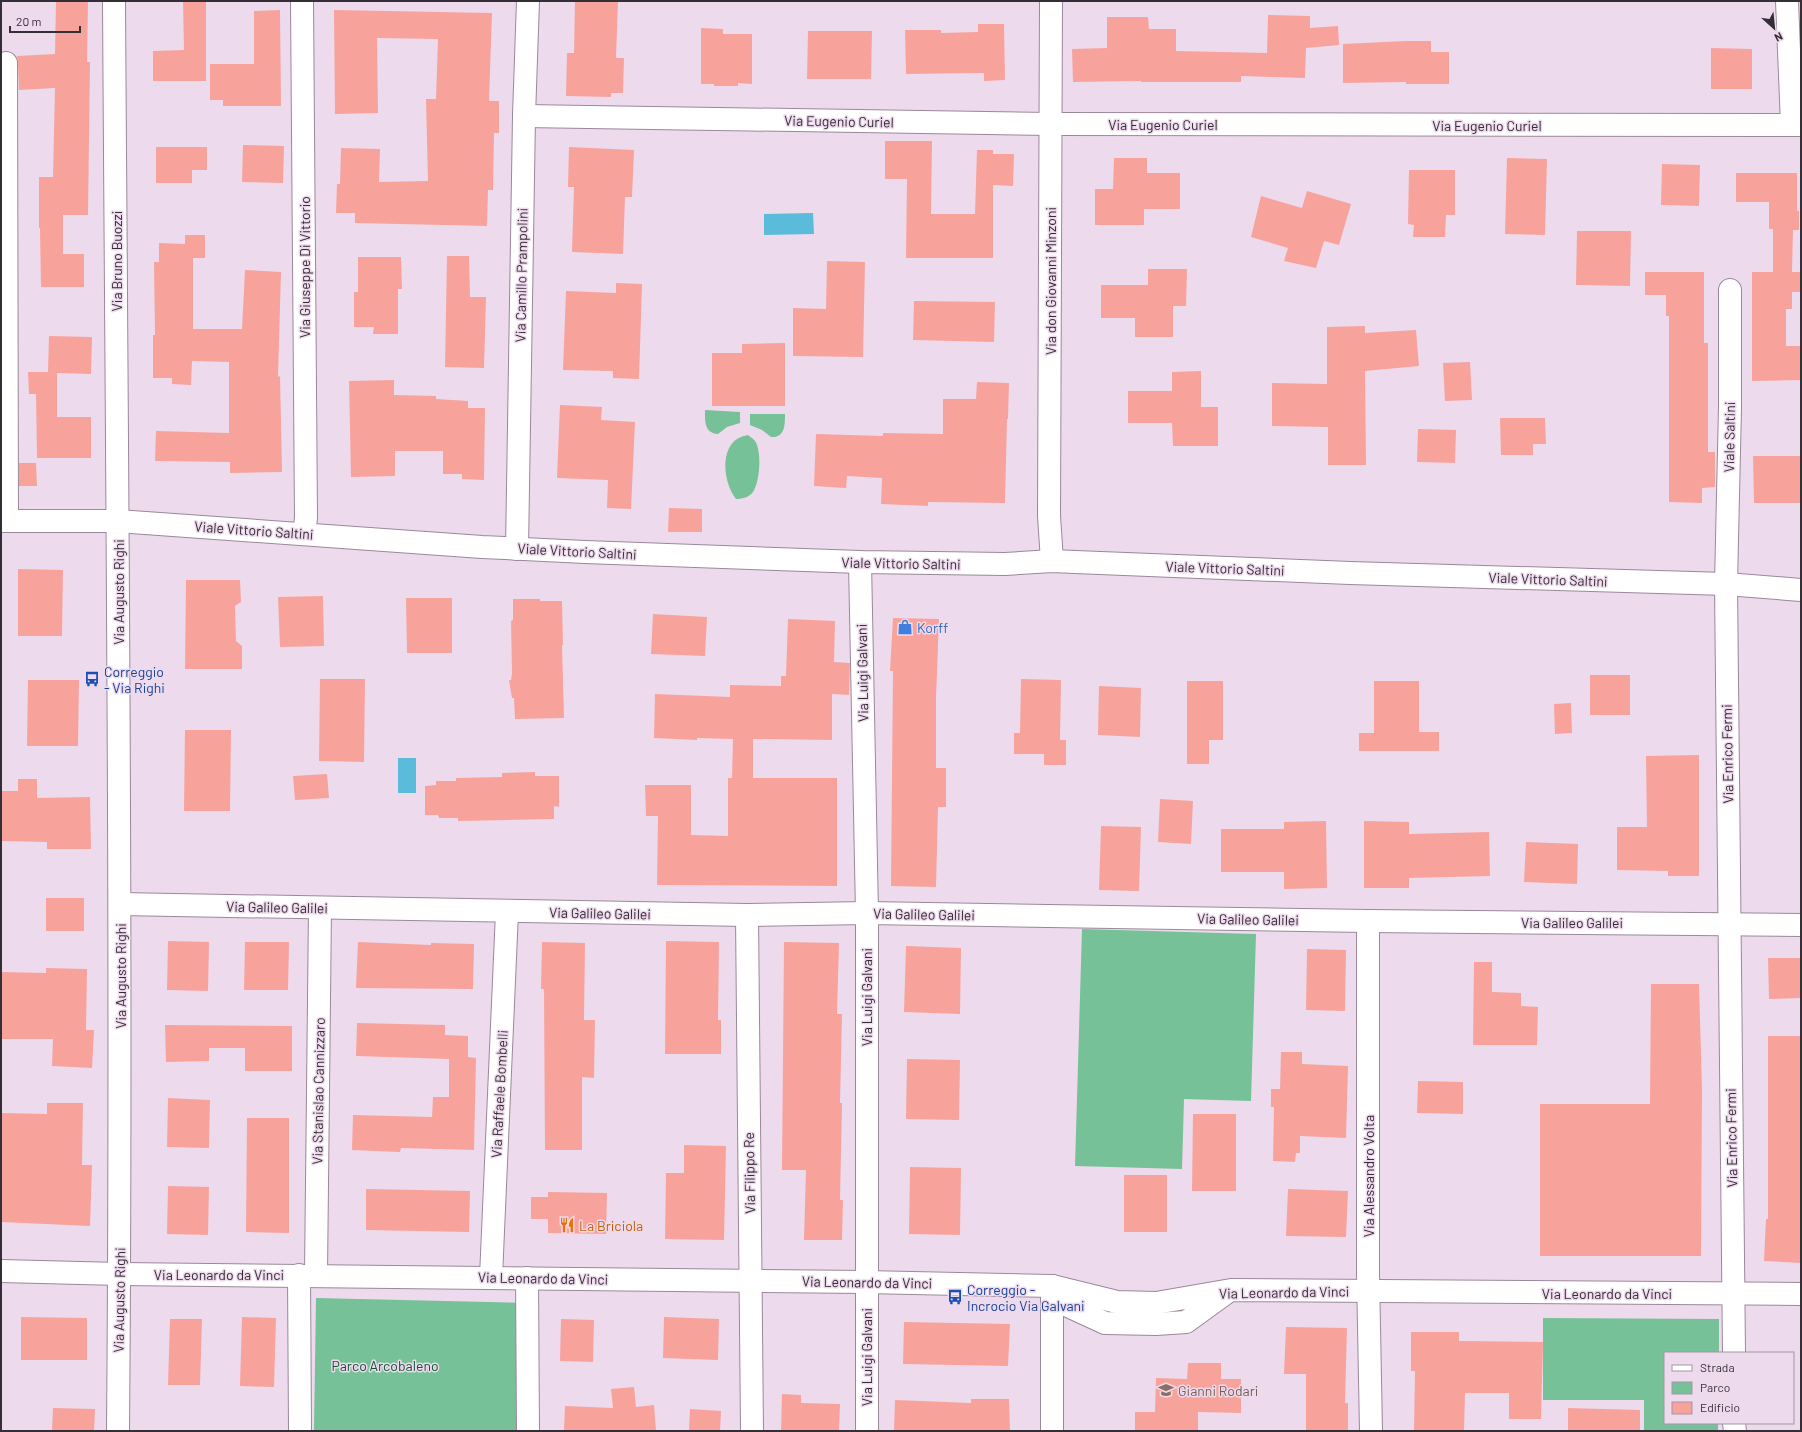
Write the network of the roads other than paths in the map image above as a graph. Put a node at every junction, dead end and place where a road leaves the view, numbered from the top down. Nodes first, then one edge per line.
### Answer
1 (114, 1) edge
2 (302, 1) edge
3 (528, 1) edge
4 (1051, 1) edge
5 (1787, 1) edge
6 (6, 62) dead end
7 (524, 116) junction
8 (1051, 124) junction
9 (1796, 125) edge
10 (1730, 290) dead end
11 (4, 521) edge
12 (117, 521) junction
13 (304, 534) junction
14 (517, 549) junction
15 (1052, 561) junction
16 (860, 562) junction
17 (1726, 584) junction
18 (1801, 590) edge
19 (120, 904) junction
20 (320, 908) junction
21 (507, 912) junction
22 (867, 913) junction
23 (746, 915) junction
24 (1368, 921) junction
25 (1729, 923) junction
26 (1801, 924) edge
27 (1, 1271) edge
28 (120, 1274) junction
29 (307, 1275) junction
30 (491, 1277) junction
31 (527, 1278) junction
32 (751, 1280) junction
33 (866, 1282) junction
34 (1052, 1286) junction
35 (1368, 1292) junction
36 (1733, 1293) junction
37 (1801, 1294) edge
38 (1734, 1352) edge
39 (118, 1431) edge
40 (300, 1431) edge
41 (528, 1431) edge
42 (752, 1431) edge
43 (866, 1431) edge
44 (1052, 1431) edge
45 (1371, 1431) edge

1 - 12 street, Via Bruno Buozzi
2 - 13 street, Via Giuseppe Di Vittorio
3 - 7 street, Via Camillo Prampolini
4 - 8 street, Via don Giovanni Minzoni
5 - 9 street
6 - 11 street
7 - 8 street, Via Eugenio Curiel
7 - 14 street, Via Camillo Prampolini
8 - 9 street, Via Eugenio Curiel
8 - 15 street, Via don Giovanni Minzoni
10 - 17 street, Viale Saltini
11 - 12 street, Viale Vittorio Saltini
12 - 13 street, Viale Vittorio Saltini
12 - 19 street, Via Augusto Righi
13 - 14 street, Viale Vittorio Saltini
14 - 16 street, Viale Vittorio Saltini
15 - 16 street, Viale Vittorio Saltini
15 - 17 street, Viale Vittorio Saltini
16 - 22 street, Via Luigi Galvani
17 - 18 street, Viale Vittorio Saltini
17 - 25 street, Via Enrico Fermi
19 - 20 street, Via Galileo Galilei
19 - 28 street, Via Augusto Righi
20 - 21 street, Via Galileo Galilei
20 - 29 street, Via Stanislao Cannizzaro
21 - 23 street, Via Galileo Galilei
21 - 30 street, Via Raffaele Bombelli
22 - 23 street, Via Galileo Galilei
22 - 24 street, Via Galileo Galilei
22 - 33 street, Via Luigi Galvani
23 - 32 street, Via Filippo Re
24 - 25 street, Via Galileo Galilei
24 - 35 street, Via Alessandro Volta
25 - 26 street
25 - 36 street, Via Enrico Fermi
27 - 28 street, Via Leonardo da Vinci
28 - 29 street, Via Leonardo da Vinci
28 - 39 street, Via Augusto Righi
29 - 30 street, Via Leonardo da Vinci
29 - 40 street, Via Stanislao Cannizzaro
30 - 31 street, Via Leonardo da Vinci
31 - 32 street, Via Leonardo da Vinci
31 - 41 street
32 - 33 street, Via Leonardo da Vinci
32 - 42 street, Via Filippo Re
33 - 34 street, Via Leonardo da Vinci
33 - 43 street, Via Luigi Galvani
34 - 35 street, Via Leonardo da Vinci
34 - 44 street
35 - 36 street, Via Leonardo da Vinci
35 - 45 street, Via Alessandro Volta
36 - 37 street, Via Leonardo da Vinci
36 - 38 street, Via Enrico Fermi

